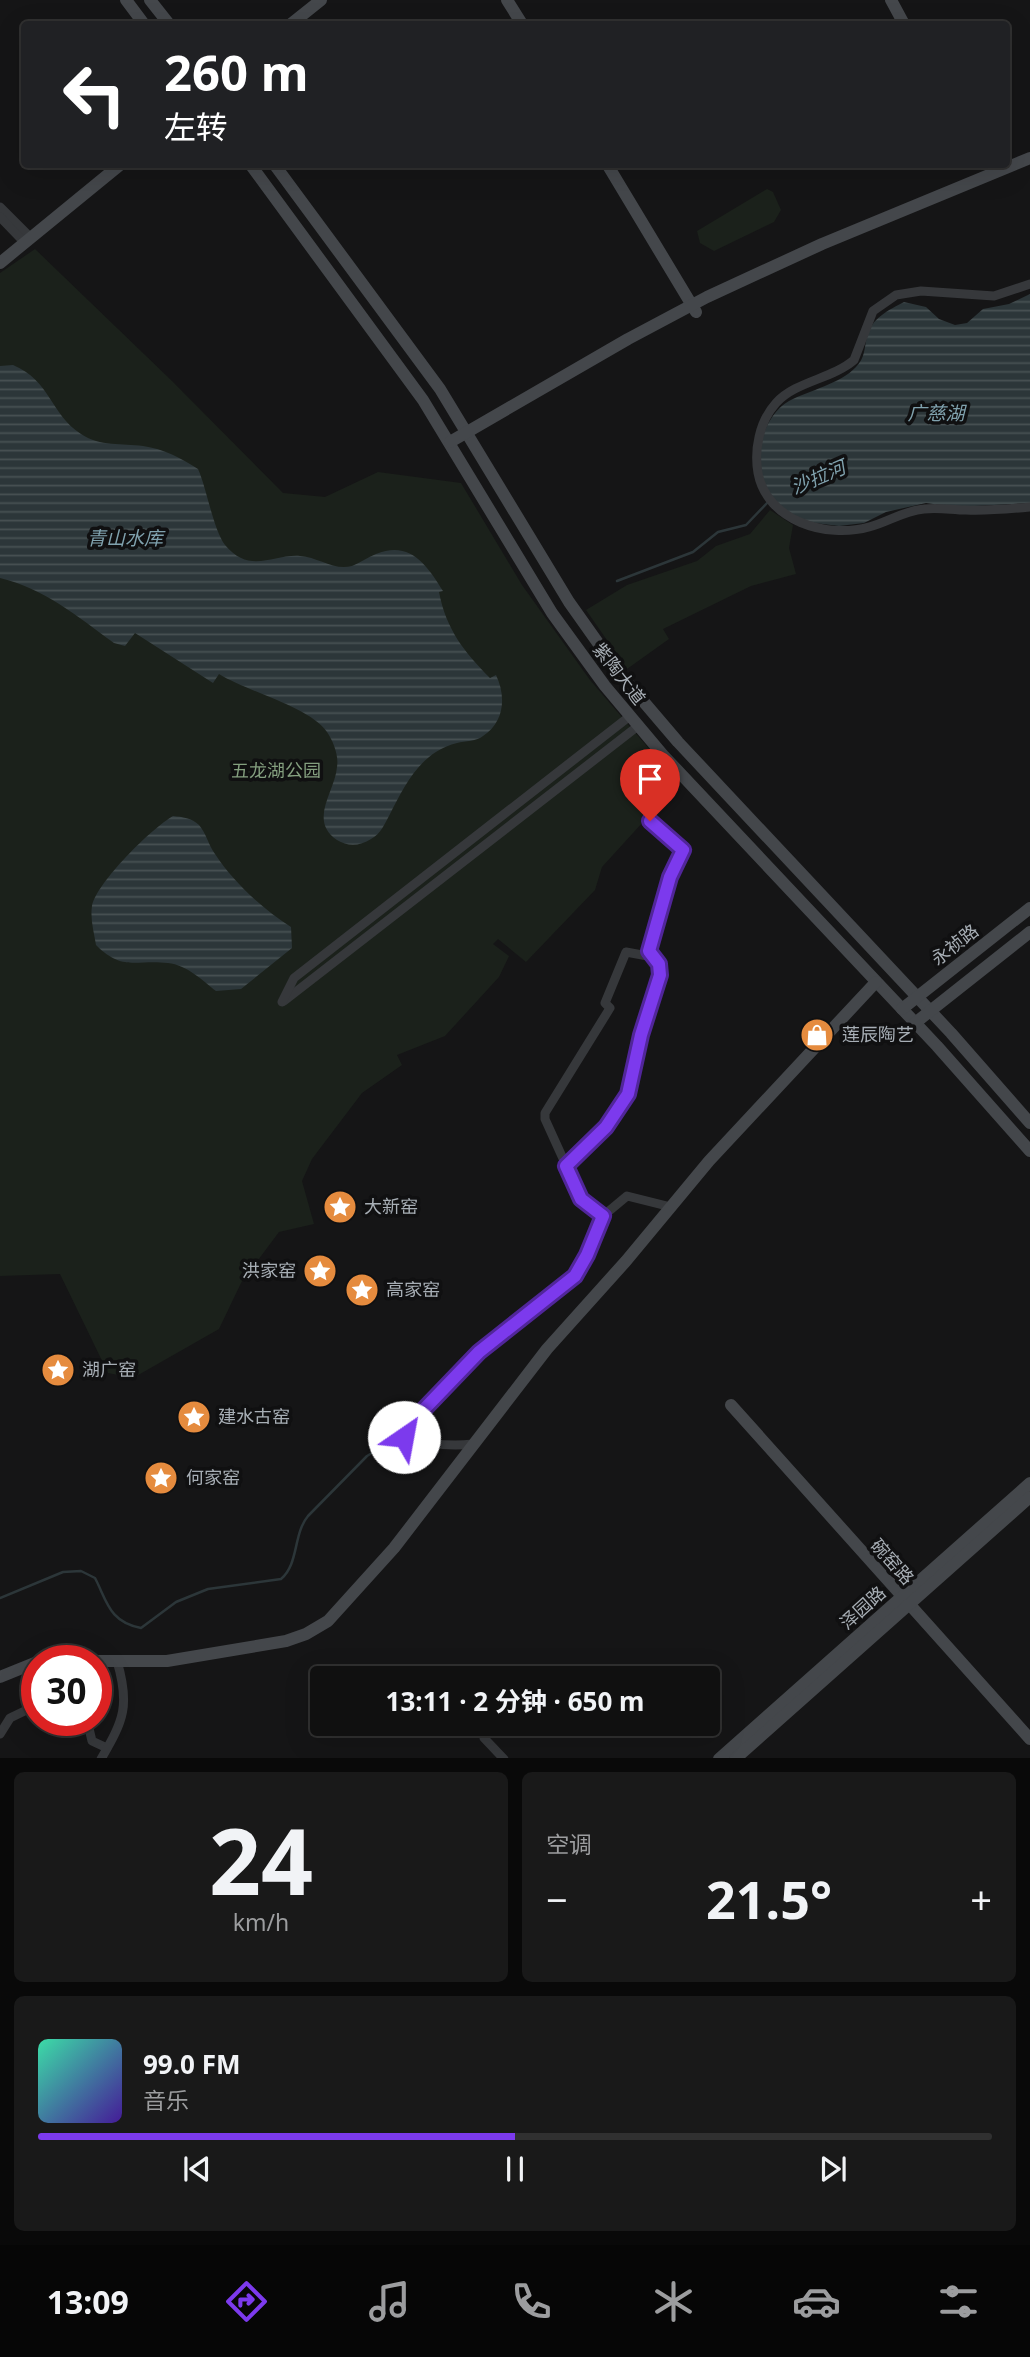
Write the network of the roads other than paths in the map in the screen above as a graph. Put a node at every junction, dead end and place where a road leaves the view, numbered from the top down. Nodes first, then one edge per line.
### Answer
1 (126, 0) edge
2 (150, 0) edge
3 (321, 0) edge
4 (507, 0) edge
5 (891, 0) edge
6 (142, 21) edge
7 (167, 21) edge
8 (295, 21) edge
9 (520, 21) edge
10 (902, 21) edge
11 (1030, 158) edge
12 (1010, 165) edge
13 (1030, 166) edge
14 (116, 168) edge
15 (253, 168) edge
16 (277, 168) edge
17 (609, 168) edge
18 (1001, 168) edge
19 (983, 174) edge
20 (0, 207) edge
21 (0, 217) edge
22 (28, 240) junction
23 (0, 263) edge
24 (1030, 284) edge
25 (694, 309) junction
26 (469, 436) junction
27 (452, 446) junction
28 (1030, 507) edge
29 (634, 721) junction
30 (650, 821) dead end
31 (1030, 908) edge
32 (1030, 932) edge
33 (653, 957) junction
34 (876, 982) junction
35 (918, 997) junction
36 (902, 1009) junction
37 (931, 1011) junction
38 (915, 1023) junction
39 (1030, 1123) edge
40 (1030, 1152) edge
41 (566, 1166) junction
42 (671, 1207) junction
43 (603, 1216) junction
44 (731, 1405) dead end
45 (473, 1444) junction
46 (1030, 1483) edge
47 (1030, 1497) edge
48 (904, 1602) junction
49 (112, 1661) edge
50 (117, 1661) junction
51 (21, 1668) edge
52 (0, 1676) edge
53 (21, 1712) edge
54 (0, 1734) edge
55 (91, 1736) edge
56 (484, 1738) dead end
57 (1030, 1739) edge
58 (107, 1748) junction
59 (102, 1758) edge
60 (503, 1758) edge
61 (720, 1758) edge
62 (736, 1758) edge

1 - 6 street
2 - 7 street
3 - 8 street
4 - 9 street
5 - 10 street
11 - 12 street
13 - 19 street
14 - 22 street
15 - 27 street, 紫陶大道
16 - 26 street, 紫陶大道
17 - 25 street
18 - 19 street
19 - 25 street
20 - 22 street
21 - 22 street
22 - 23 street
24 - 28 street
25 - 26 street
26 - 27 street
26 - 35 street, 紫陶大道
27 - 29 street, 紫陶大道
29 - 29 street
29 - 34 street, 紫陶大道
30 - 33 street
31 - 35 street, 永祯路
32 - 37 street, 永祯路
33 - 41 street
33 - 41 street
34 - 36 street, 紫陶大道
34 - 42 street
35 - 36 street, 永祯路
35 - 37 street, 紫陶大道
36 - 38 street, 紫陶大道
37 - 38 street, 永祯路
37 - 39 street, 紫陶大道
38 - 40 street, 紫陶大道
41 - 43 street
42 - 43 street
42 - 45 street
43 - 45 street
44 - 48 street, 碗窑路
45 - 50 street
46 - 48 street, 泽园路
47 - 48 street, 泽园路
48 - 57 street, 碗窑路
48 - 61 street, 泽园路
48 - 62 street, 泽园路
49 - 50 street
50 - 58 street
51 - 52 street
53 - 54 street
55 - 58 street
56 - 60 street
58 - 59 street

